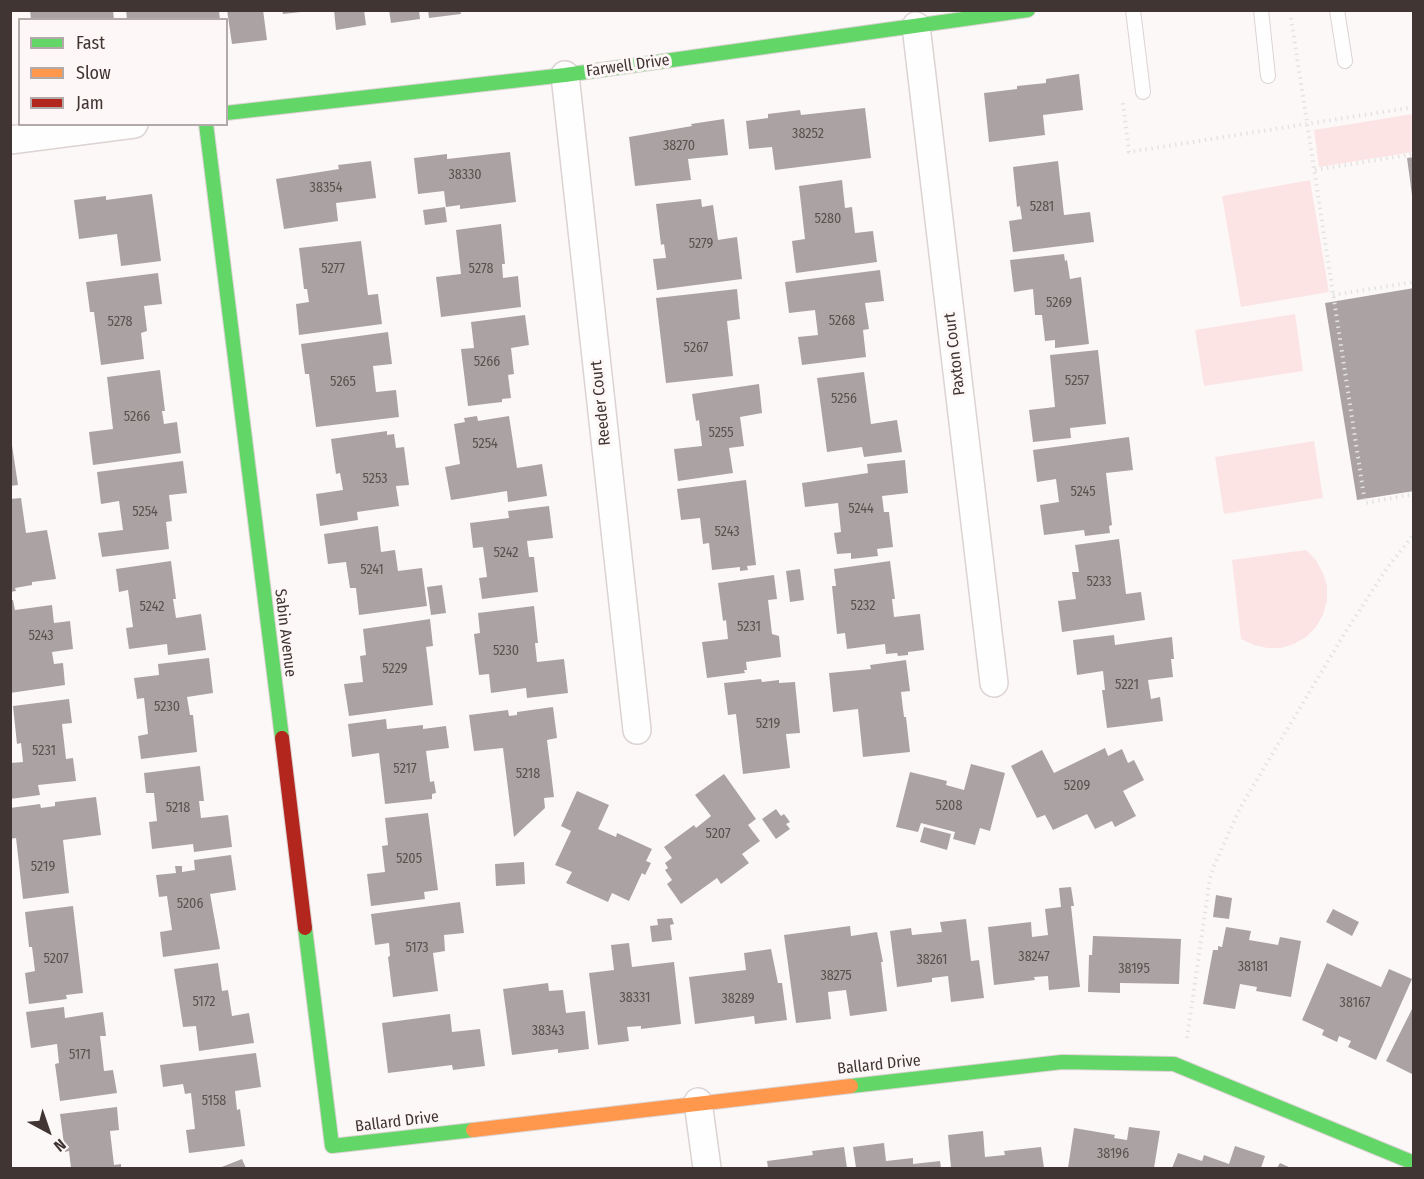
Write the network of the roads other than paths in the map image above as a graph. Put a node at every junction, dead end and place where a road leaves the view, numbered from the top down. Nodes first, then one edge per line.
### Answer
1 (1028, 10) edge
2 (1132, 10) edge
3 (1261, 10) edge
4 (1337, 10) edge
5 (916, 26) junction
6 (1345, 62) dead end
7 (565, 75) junction
8 (1268, 76) dead end
9 (1143, 92) dead end
10 (228, 113) edge
11 (118, 126) edge
12 (206, 126) edge
13 (10, 140) edge
14 (993, 683) dead end
15 (637, 730) dead end
16 (698, 1102) junction
17 (332, 1146) joint
18 (1413, 1163) edge
19 (708, 1168) edge

1 - 5 street, Farwell Drive
2 - 9 lane
3 - 8 lane
4 - 6 lane
5 - 7 street, Farwell Drive
5 - 14 street, Paxton Court
7 - 10 street, Farwell Drive
7 - 15 street, Reeder Court
11 - 13 street
12 - 17 street, Sabin Avenue
16 - 17 street, Ballard Drive
16 - 18 street, Ballard Drive
16 - 19 street

